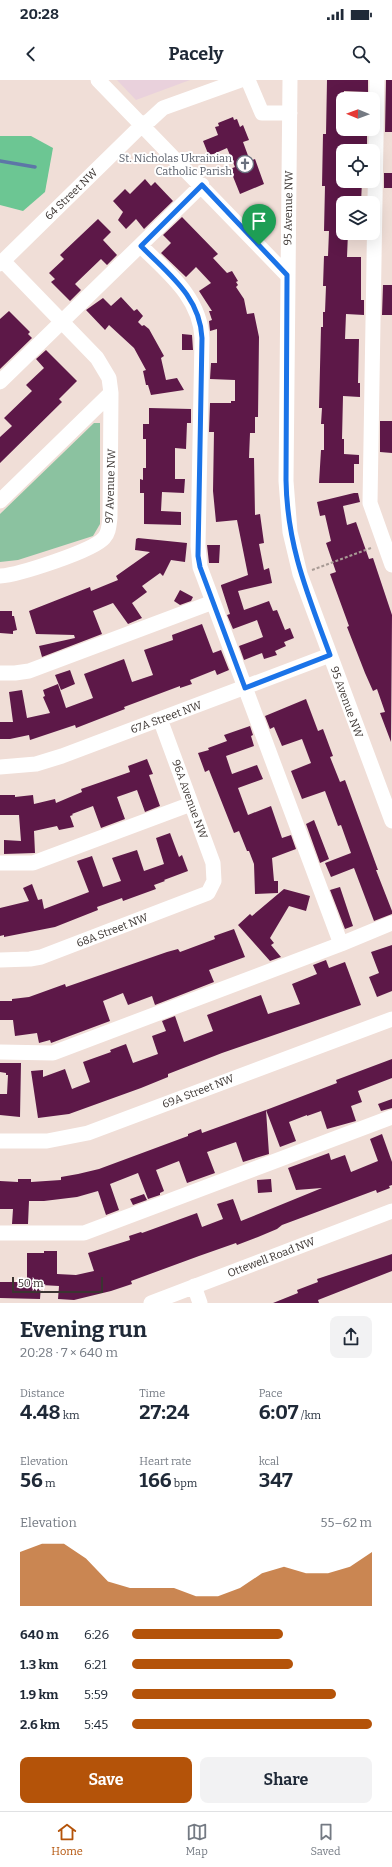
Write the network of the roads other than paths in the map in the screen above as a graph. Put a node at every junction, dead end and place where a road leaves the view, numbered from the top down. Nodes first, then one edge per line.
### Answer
1 (98, 80) edge
2 (241, 80) edge
3 (248, 80) edge
4 (290, 80) edge
5 (377, 80) edge
6 (290, 113) junction
7 (142, 125) junction
8 (202, 185) junction
9 (141, 246) junction
10 (1, 262) edge
11 (287, 275) junction
12 (62, 322) junction
13 (0, 382) edge
14 (111, 393) junction
15 (0, 501) edge
16 (392, 565) edge
17 (0, 576) edge
18 (213, 602) junction
19 (330, 655) junction
20 (0, 673) edge
21 (245, 688) junction
22 (160, 719) junction
23 (0, 767) edge
24 (192, 804) junction
25 (392, 821) edge
26 (0, 863) edge
27 (214, 881) joint
28 (392, 923) edge
29 (341, 944) junction
30 (0, 960) edge
31 (392, 1019) edge
32 (0, 1052) edge
33 (392, 1117) edge
34 (0, 1141) edge
35 (392, 1211) edge
36 (0, 1233) edge
37 (194, 1286) junction
38 (151, 1303) edge
39 (200, 1303) edge

1 - 7 street
2 - 7 street, 64 Street NW
3 - 6 street
4 - 6 street, 95 Avenue NW
5 - 16 street
6 - 11 street, 95 Avenue NW
7 - 8 street
7 - 10 street, 64 Street NW
8 - 9 street
8 - 11 street
9 - 12 street
9 - 18 street
10 - 12 street, 97 Avenue NW
11 - 19 street, 95 Avenue NW
12 - 13 street
12 - 14 street, 97 Avenue NW
14 - 15 street
14 - 17 street, 97 Avenue NW
18 - 20 street
18 - 21 street
19 - 21 street, 67A Street NW
19 - 25 street, 95 Avenue NW
21 - 22 street, 67A Street NW
21 - 29 street
22 - 23 street, 67A Street NW
22 - 24 street, 96A Avenue NW
24 - 26 street
24 - 27 street, 96A Avenue NW
27 - 30 street, 68A Street NW
28 - 29 street
29 - 32 street
31 - 34 street, 69A Street NW
33 - 36 street
35 - 37 street, Ottewell Road NW
37 - 38 street, Ottewell Road NW
37 - 39 street

